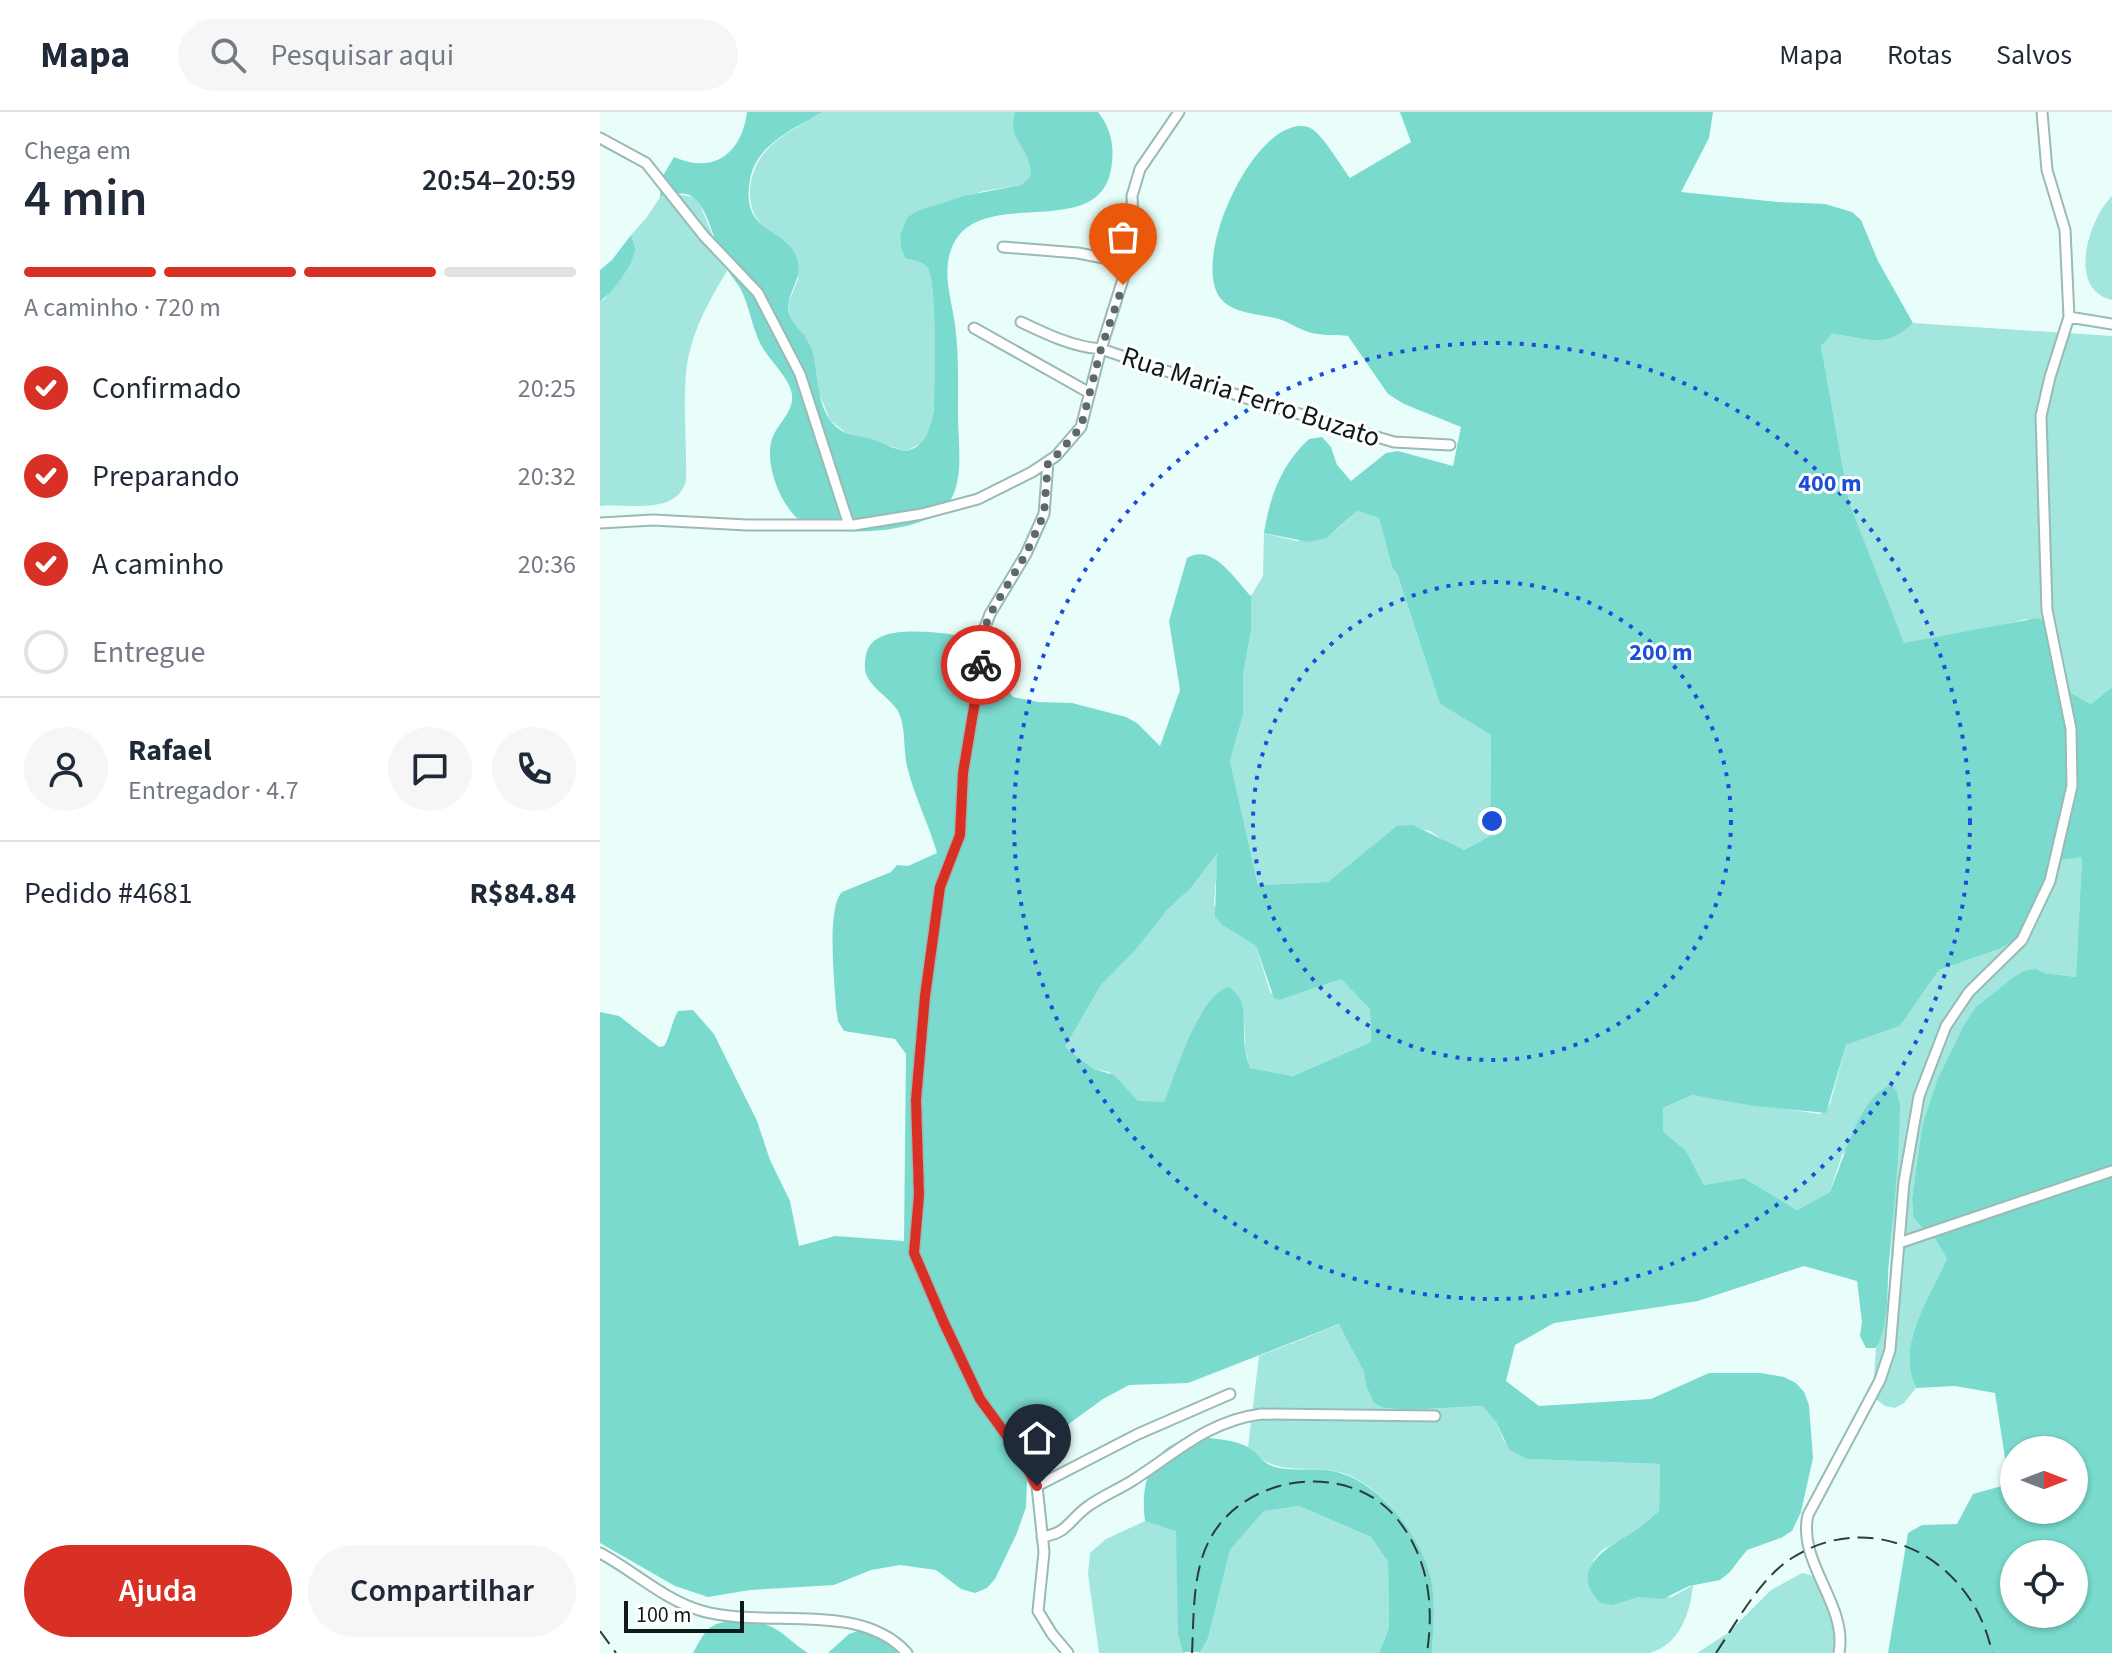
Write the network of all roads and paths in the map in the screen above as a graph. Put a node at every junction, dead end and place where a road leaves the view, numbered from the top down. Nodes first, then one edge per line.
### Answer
1 (1179, 112) edge
2 (2042, 112) edge
3 (600, 138) edge
4 (1003, 247) dead end
5 (1129, 263) junction
6 (2069, 317) junction
7 (1021, 322) dead end
8 (2112, 324) edge
9 (974, 328) dead end
10 (1101, 349) junction
11 (1088, 392) junction
12 (1450, 445) dead end
13 (1048, 462) junction
14 (1032, 472) junction
15 (1045, 496) junction
16 (600, 523) edge
17 (849, 525) junction
18 (2112, 1171) edge
19 (1899, 1243) junction
20 (1230, 1394) dead end
21 (1435, 1416) dead end
22 (1037, 1486) junction
23 (1042, 1537) junction
24 (600, 1553) edge
25 (907, 1653) edge
26 (1068, 1653) edge
27 (1839, 1653) edge

1 - 5 street
2 - 6 street
3 - 17 street
4 - 5 street
5 - 10 street
6 - 8 street
6 - 19 street
7 - 10 street, Rua Maria Ferro Buzato
9 - 11 street
10 - 11 street
10 - 12 street, Rua Maria Ferro Buzato
11 - 13 street
13 - 14 street
13 - 15 street
14 - 15 street
14 - 17 street
15 - 22 street
16 - 17 street
18 - 19 street
19 - 27 street
20 - 22 street
21 - 23 street
22 - 23 street
23 - 26 street
24 - 25 street

